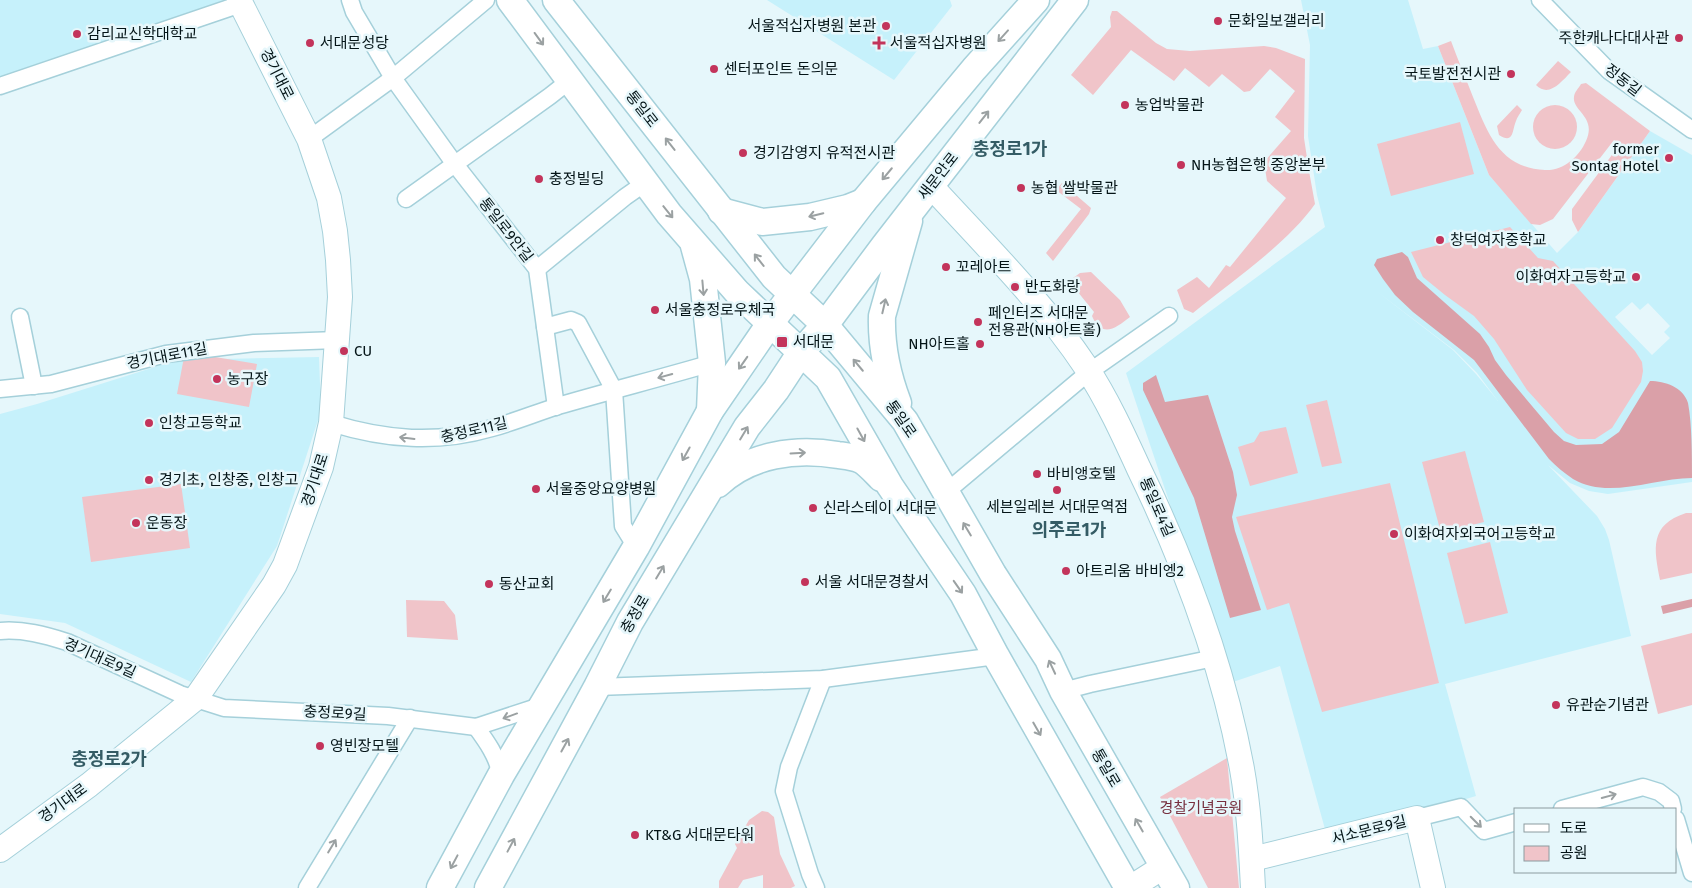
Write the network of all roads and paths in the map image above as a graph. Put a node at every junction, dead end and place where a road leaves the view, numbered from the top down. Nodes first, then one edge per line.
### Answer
1 (350, 0) edge
2 (486, 0) edge
3 (510, 0) edge
4 (556, 0) edge
5 (1036, 0) edge
6 (1075, 0) edge
7 (1540, 0) edge
8 (240, 2) edge
9 (393, 78) junction
10 (569, 81) junction
11 (0, 86) edge
12 (1692, 130) edge
13 (309, 139) junction
14 (454, 163) junction
15 (645, 183) junction
16 (931, 186) junction
17 (406, 198) dead end
18 (863, 202) junction
19 (721, 210) junction
20 (912, 210) junction
21 (692, 240) junction
22 (536, 269) junction
23 (793, 295) junction
24 (1169, 316) dead end
25 (20, 317) dead end
26 (771, 322) junction
27 (825, 325) junction
28 (545, 327) junction
29 (337, 340) junction
30 (801, 352) junction
31 (712, 363) junction
32 (1089, 372) junction
33 (34, 386) junction
34 (0, 389) edge
35 (614, 390) junction
36 (556, 407) junction
37 (710, 411) junction
38 (905, 421) junction
39 (331, 423) junction
40 (890, 486) junction
41 (709, 493) junction
42 (945, 493) junction
43 (636, 547) junction
44 (0, 631) edge
45 (996, 656) junction
46 (1214, 658) junction
47 (823, 679) junction
48 (597, 687) junction
49 (1063, 691) junction
50 (196, 698) junction
51 (543, 705) junction
52 (410, 718) junction
53 (476, 727) junction
54 (501, 776) junction
55 (1566, 808) edge
56 (1673, 808) edge
57 (1417, 818) junction
58 (1677, 821) edge
59 (1514, 823) edge
60 (0, 850) edge
61 (1252, 859) junction
62 (1692, 873) edge
63 (1170, 877) edge
64 (307, 888) edge
65 (440, 888) edge
66 (488, 888) edge
67 (816, 888) edge
68 (1129, 888) edge
69 (1253, 888) edge
70 (1433, 888) edge

1 - 9 street, 통일로9안길
2 - 9 street
3 -> 10 main road
19 -> 4 main road, 통일로
5 -> 18 main road
16 -> 6 main road, 새문안로
7 - 12 street, 정동길
8 - 11 street
8 - 13 main road, 경기대로
9 - 13 street
9 - 14 street, 통일로9안길
10 - 14 street
10 - 15 main road
13 - 29 main road, 경기대로
14 - 17 street
14 - 22 street, 통일로9안길
15 -> 21 main road
15 - 22 street
16 - 20 main road, 새문안로
16 - 32 main road, 통일로4길
18 -> 19 main road
18 - 23 main road
23 -> 19 main road, 통일로
20 - 27 main road, 새문안로
38 -> 20 main road
21 - 26 main road
21 -> 31 main road
22 - 28 street, 통일로9안길
23 - 26 main road
23 - 27 main road, 통일로
24 - 32 street
25 - 33 street
26 - 30 main road
26 -> 37 main road
27 - 30 main road, 새문안로
38 -> 27 main road, 통일로
28 - 35 street
28 - 36 street
29 - 33 street, 경기대로11길
29 - 39 main road, 경기대로
30 -> 40 main road
41 -> 30 main road, 충정로
31 -> 35 street, 충정로11길
31 - 37 main road
32 - 42 street
32 - 46 main road, 통일로4길
33 - 34 street, 경기대로11길
35 - 36 street, 충정로11길
35 - 43 street
36 -> 39 street, 충정로11길
37 -> 43 main road
38 - 42 main road, 통일로
39 - 50 main road, 경기대로
41 -> 40 main road
40 -> 45 main road
48 -> 41 main road, 충정로
49 -> 42 main road, 통일로
43 -> 51 main road
44 - 50 street, 경기대로9길
45 - 47 street
45 -> 68 main road
46 - 49 street
46 - 61 main road, 통일로4길
47 - 48 street
47 - 67 street
66 -> 48 main road, 충정로
63 -> 49 main road, 통일로
50 - 52 street, 충정로9길
50 - 60 main road, 경기대로
51 -> 53 street, 충정로9길
51 - 54 main road
52 - 53 street, 충정로9길
64 -> 52 street
53 - 54 street
54 -> 65 main road
55 -> 56 street
57 -> 59 street
57 - 61 main road, 서소문로9길
57 - 70 main road, 서소문로9길
58 - 62 street
61 - 69 main road, 통일로4길
63 - 68 main road

